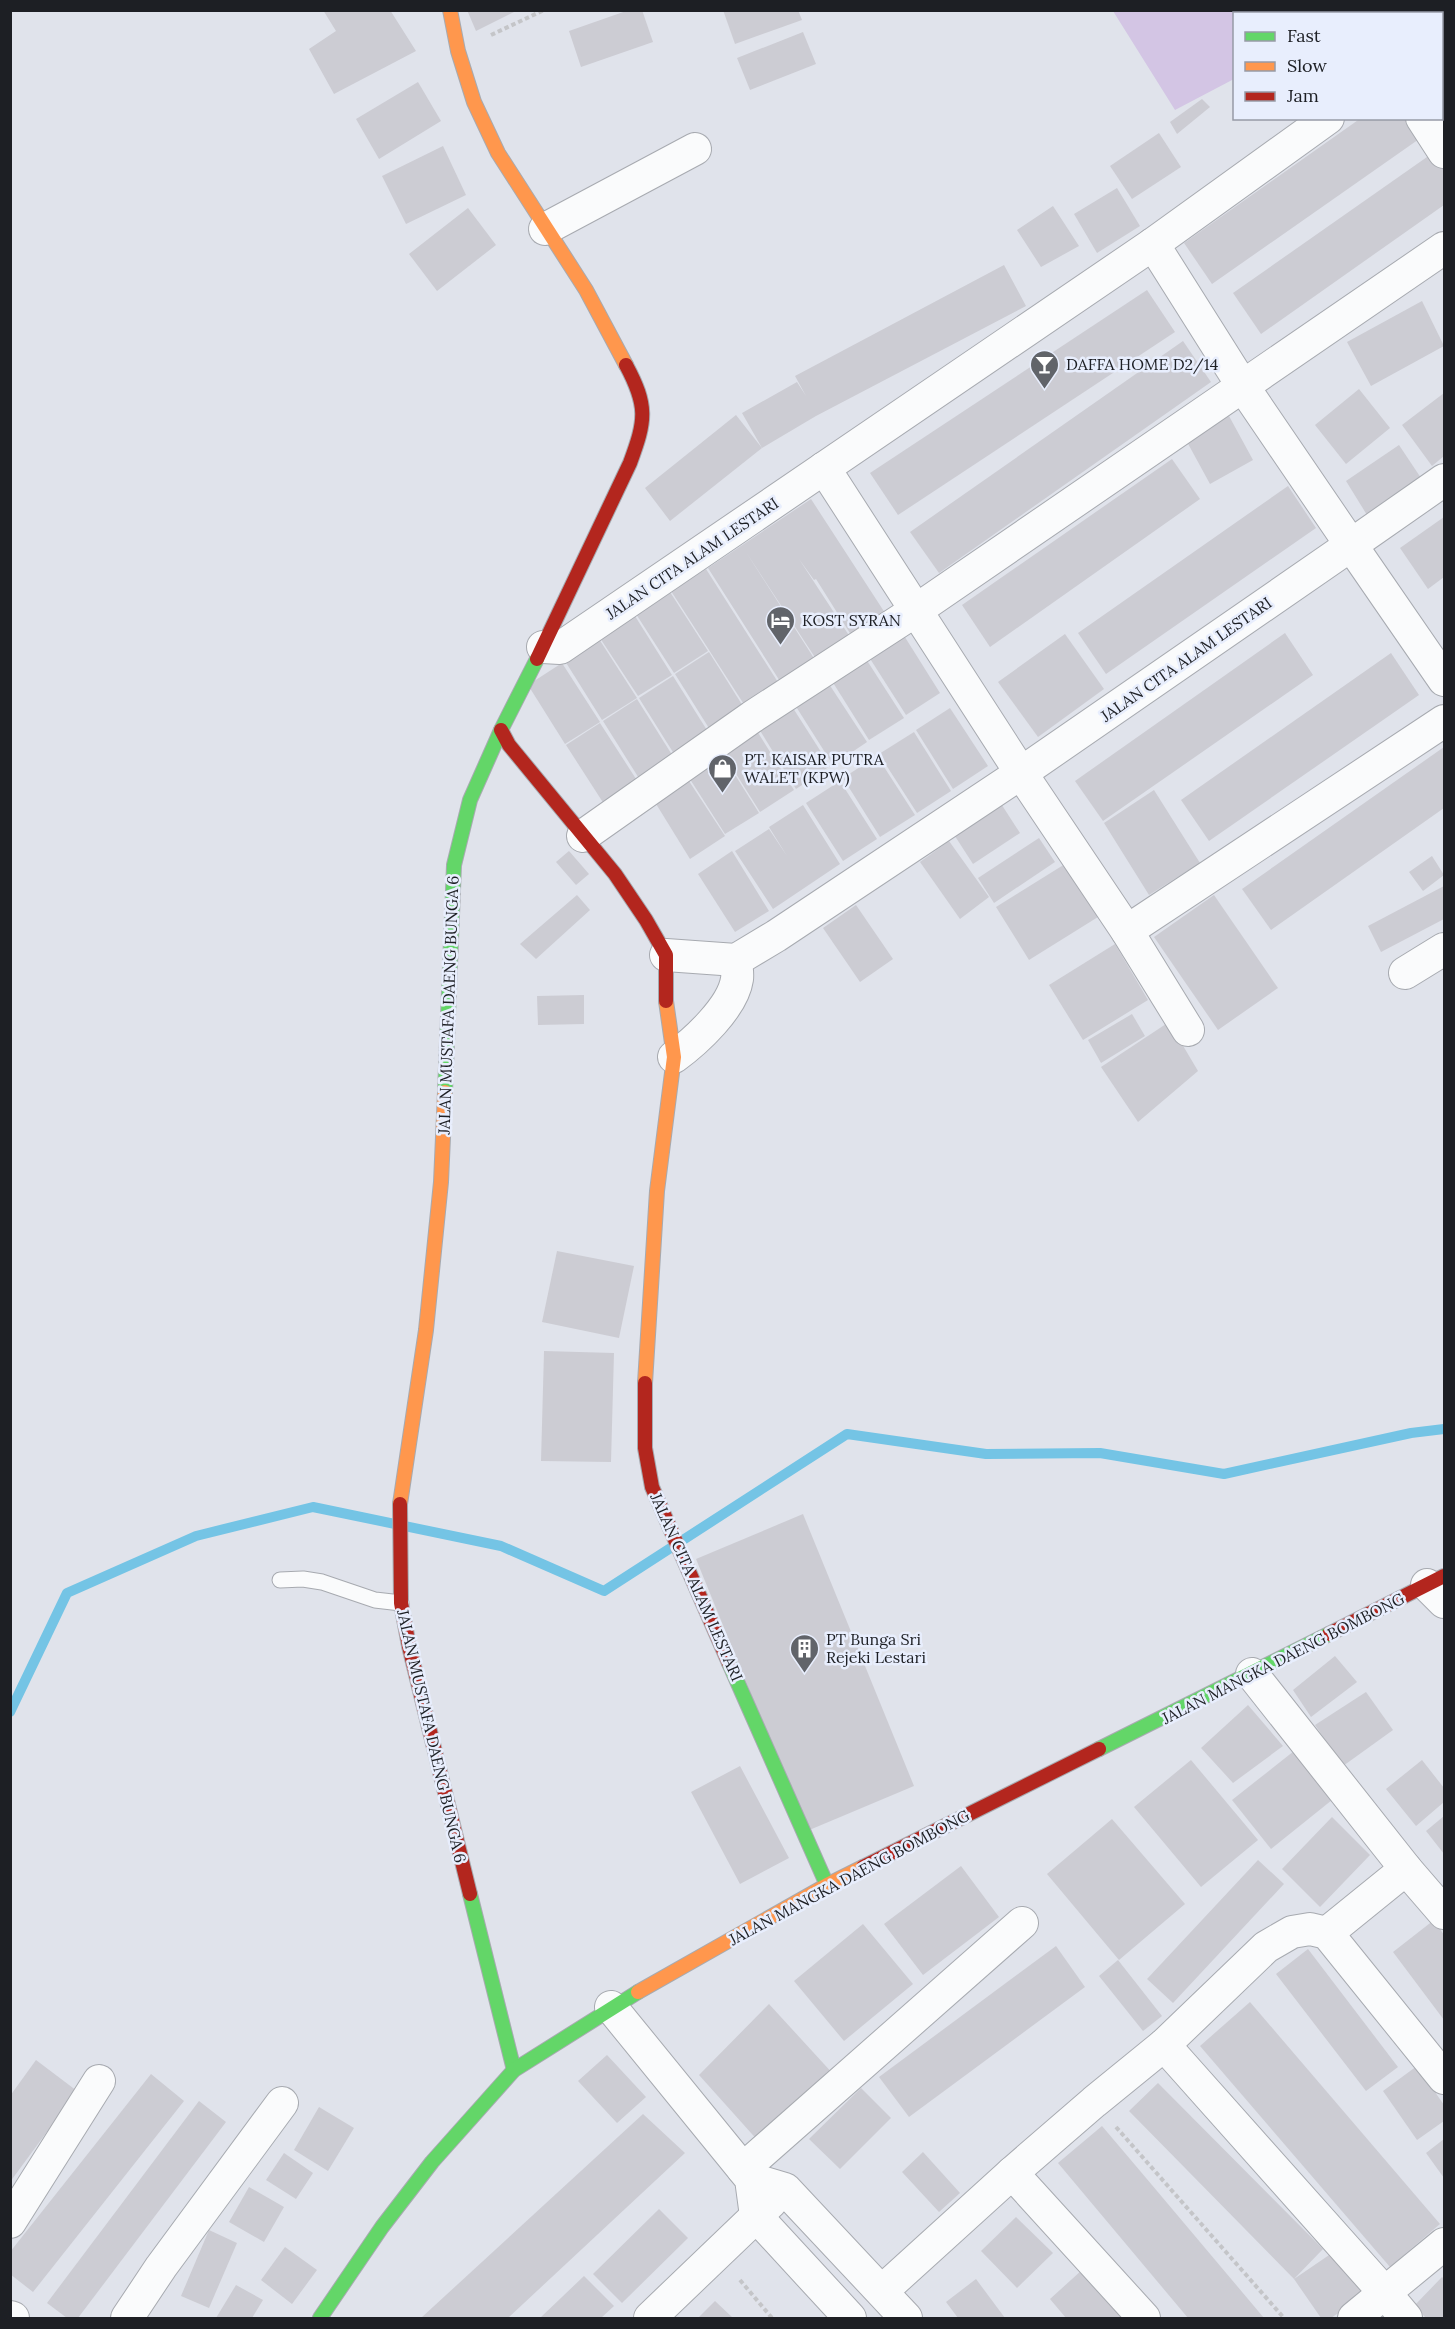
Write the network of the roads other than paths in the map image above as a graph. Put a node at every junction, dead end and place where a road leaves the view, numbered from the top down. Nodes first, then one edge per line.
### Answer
1 (450, 10) edge
2 (1325, 120) edge
3 (1423, 120) edge
4 (695, 149) dead end
5 (1444, 152) edge
6 (545, 229) junction
7 (1153, 244) junction
8 (1444, 248) edge
9 (1242, 385) junction
10 (824, 468) junction
11 (1444, 480) edge
12 (1351, 545) junction
13 (915, 610) junction
14 (551, 647) junction
15 (1444, 680) edge
16 (1444, 721) edge
17 (501, 730) junction
18 (1022, 773) junction
19 (583, 836) junction
20 (1127, 931) junction
21 (1444, 949) edge
22 (666, 956) junction
23 (736, 960) junction
24 (1405, 973) dead end
25 (1188, 1030) dead end
26 (674, 1057) junction
27 (280, 1580) dead end
28 (1439, 1587) edge
29 (400, 1603) junction
30 (1251, 1674) junction
31 (1406, 1869) junction
32 (827, 1885) junction
33 (1444, 1913) edge
34 (1022, 1923) dead end
35 (1327, 1933) junction
36 (611, 2007) junction
37 (1164, 2045) junction
38 (514, 2070) junction
39 (1444, 2078) edge
40 (99, 2082) dead end
41 (282, 2103) dead end
42 (1012, 2173) junction
43 (747, 2174) junction
44 (785, 2189) junction
45 (756, 2216) junction
46 (10, 2222) edge
47 (1444, 2244) edge
48 (882, 2291) junction
49 (1385, 2293) junction
50 (127, 2319) edge
51 (320, 2319) edge
52 (650, 2319) edge
53 (850, 2319) edge
54 (906, 2319) edge
55 (1144, 2319) edge
56 (1354, 2319) edge
57 (1406, 2319) edge

1 - 6 street, JALAN MUSTAFA DAENG BUNGA 6
2 - 7 street, JALAN CITA ALAM LESTARI
3 - 5 street
4 - 6 street
6 - 14 street, JALAN MUSTAFA DAENG BUNGA 6
7 - 9 street
7 - 10 street, JALAN CITA ALAM LESTARI
8 - 9 street
9 - 12 street
9 - 13 street
10 - 13 street
10 - 14 street, JALAN CITA ALAM LESTARI
11 - 12 street, JALAN CITA ALAM LESTARI
12 - 15 street
12 - 18 street, JALAN CITA ALAM LESTARI
13 - 18 street
13 - 19 street
14 - 17 street, JALAN MUSTAFA DAENG BUNGA 6
16 - 20 street
17 - 19 street, JALAN CITA ALAM LESTARI
17 - 29 street, JALAN MUSTAFA DAENG BUNGA 6
18 - 20 street
18 - 23 street, JALAN CITA ALAM LESTARI
19 - 22 street, JALAN CITA ALAM LESTARI
20 - 25 street
21 - 24 street
22 - 23 street
22 - 26 street, JALAN CITA ALAM LESTARI
23 - 26 street
26 - 32 street, JALAN CITA ALAM LESTARI
27 - 29 lane
28 - 30 street, JALAN MANGKA DAENG BOMBONG
29 - 38 street, JALAN MUSTAFA DAENG BUNGA 6
30 - 31 street
30 - 32 street, JALAN MANGKA DAENG BOMBONG
31 - 33 street
31 - 35 street
32 - 36 street, JALAN MANGKA DAENG BOMBONG
34 - 43 street
35 - 37 street
35 - 39 street
36 - 38 street, JALAN MANGKA DAENG BOMBONG
36 - 43 street
37 - 42 street
37 - 49 street
38 - 51 street, JALAN MANGKA DAENG BOMBONG
40 - 46 street
41 - 50 street
42 - 48 street
42 - 55 street
43 - 44 street
43 - 45 street
44 - 45 street
44 - 48 street
45 - 52 street
45 - 53 street
47 - 49 street
48 - 54 street
49 - 56 street
49 - 57 street

